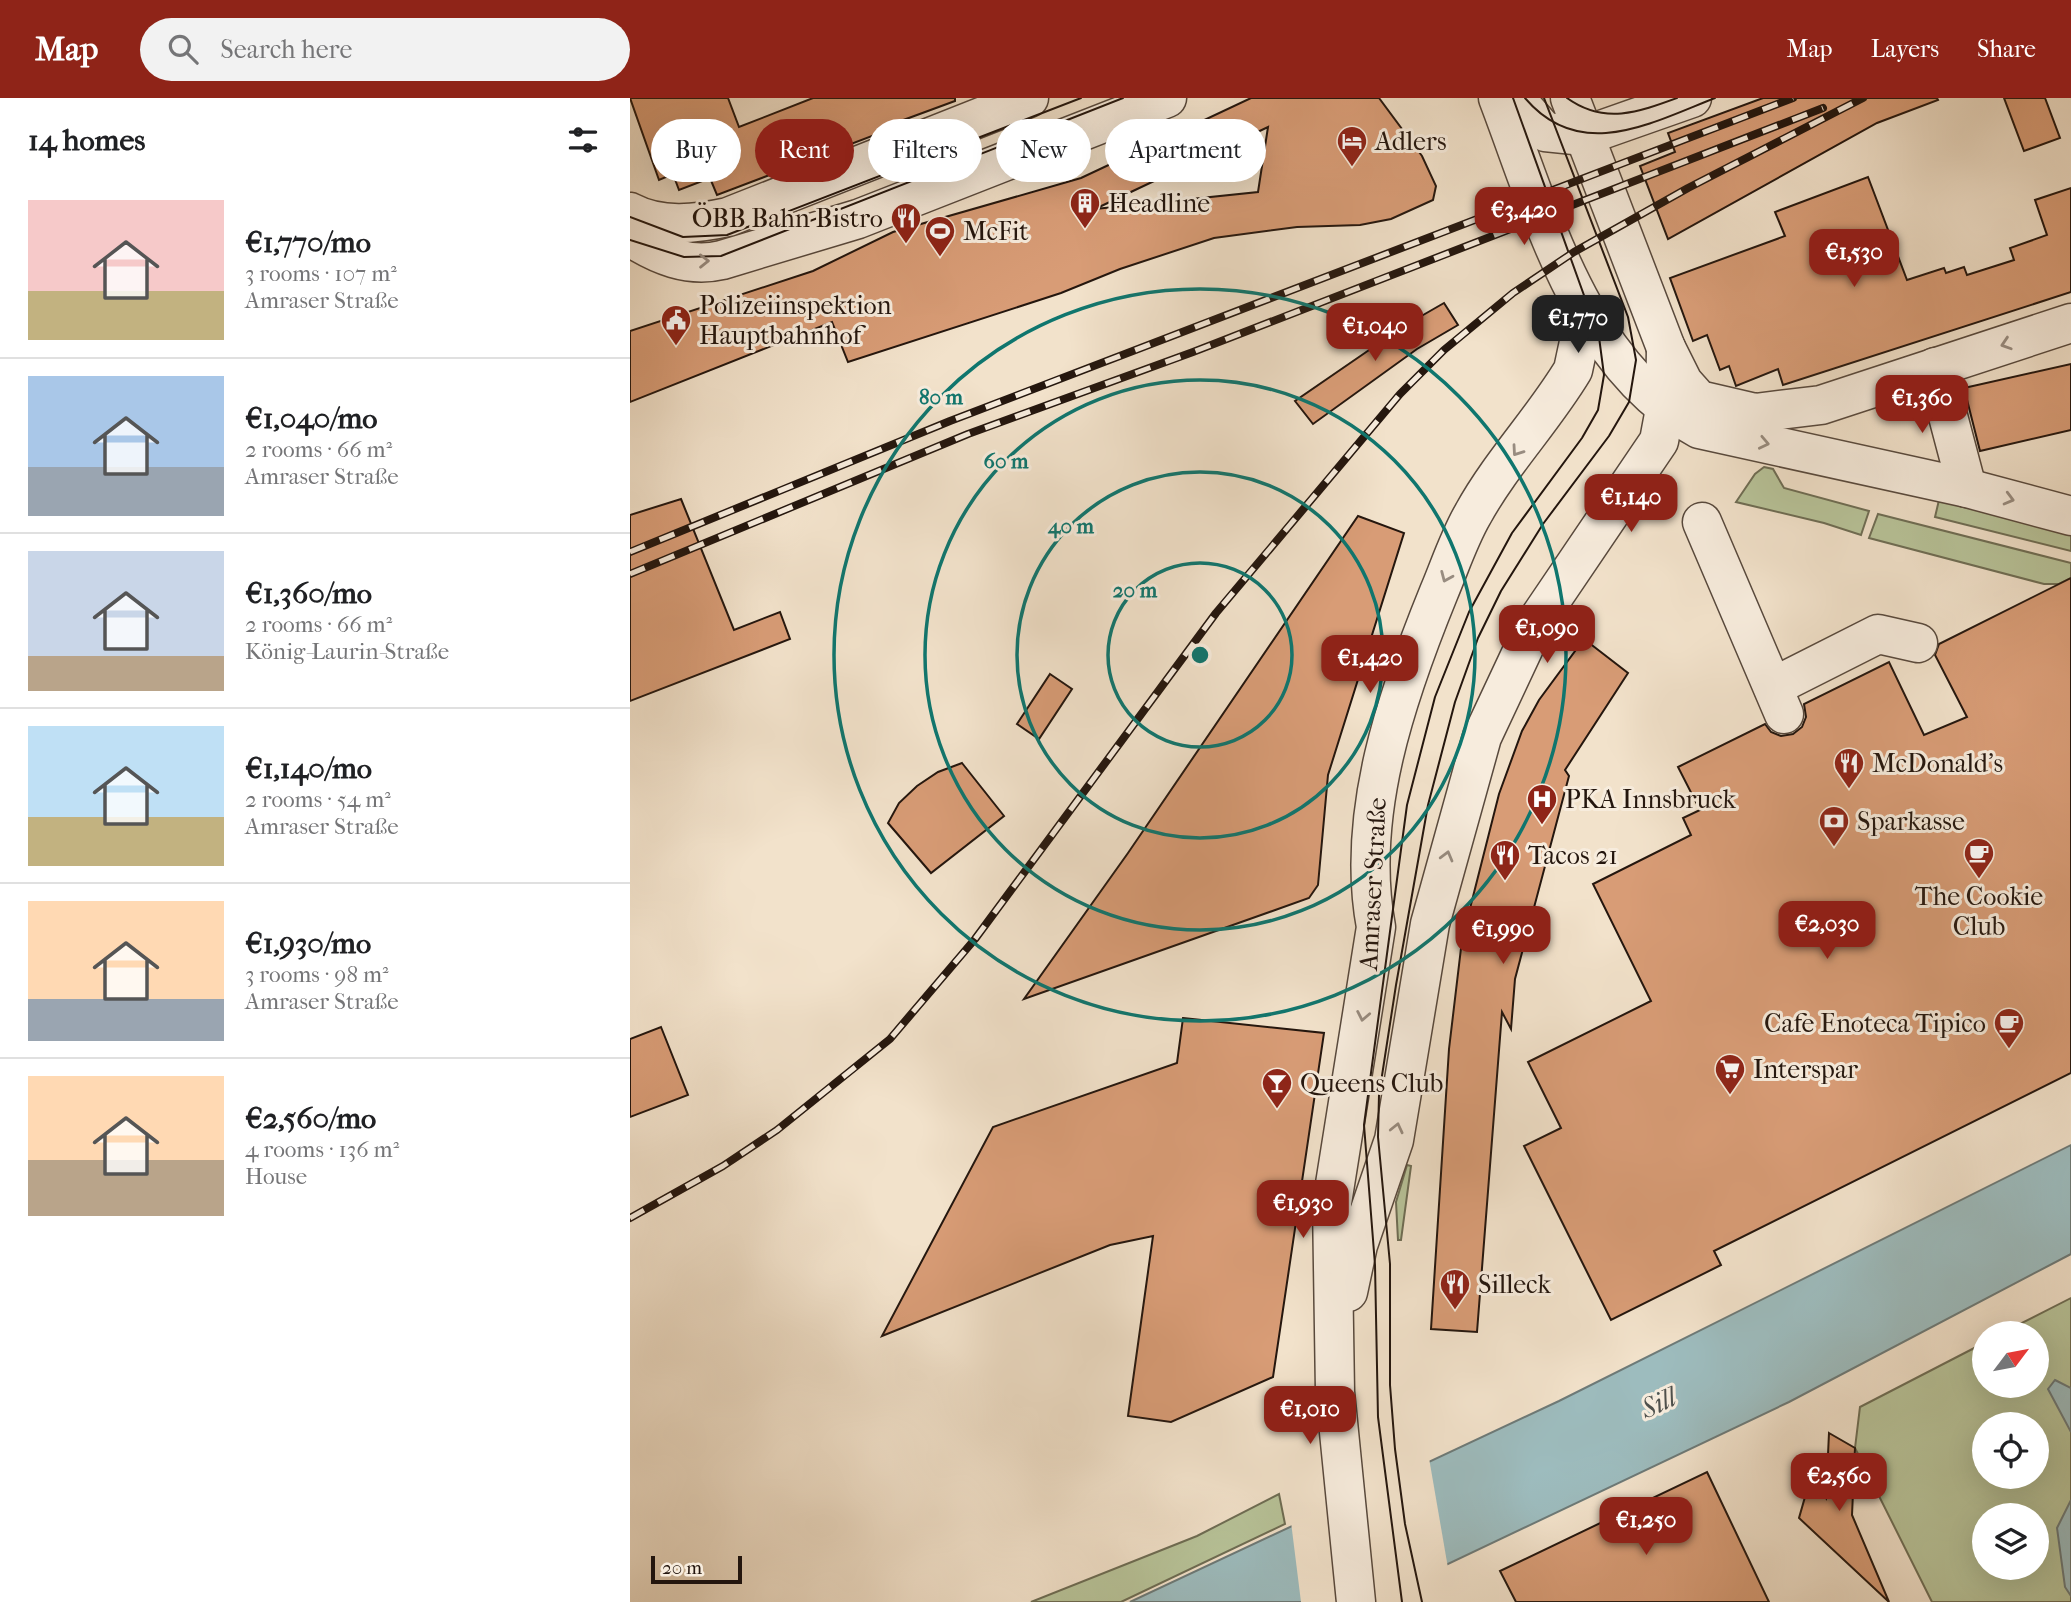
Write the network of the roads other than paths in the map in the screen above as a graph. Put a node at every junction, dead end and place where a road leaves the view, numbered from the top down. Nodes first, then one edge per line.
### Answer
1 (1029, 98) edge
2 (1167, 98) edge
3 (1498, 98) edge
4 (1515, 98) edge
5 (1570, 98) edge
6 (1692, 98) edge
7 (1584, 135) junction
8 (630, 200) edge
9 (647, 232) edge
10 (1575, 296) junction
11 (2071, 323) edge
12 (1935, 368) junction
13 (1687, 412) junction
14 (1966, 488) junction
15 (2071, 516) edge
16 (1702, 522) dead end
17 (1918, 643) dead end
18 (1335, 1392) junction
19 (1356, 1602) edge

1 - 9 street
9 -> 2 street
3 - 10 street
4 - 7 street
5 - 7 street
6 - 7 street
7 - 13 street, Amraser Straße
8 - 9 street
10 - 13 street
10 -> 18 street, Amraser Straße
11 -> 12 street
12 - 13 street
12 - 14 street
13 -> 14 street
18 -> 13 street, Amraser Straße
14 -> 15 street
16 - 17 street
18 - 19 street, Amraser Straße

